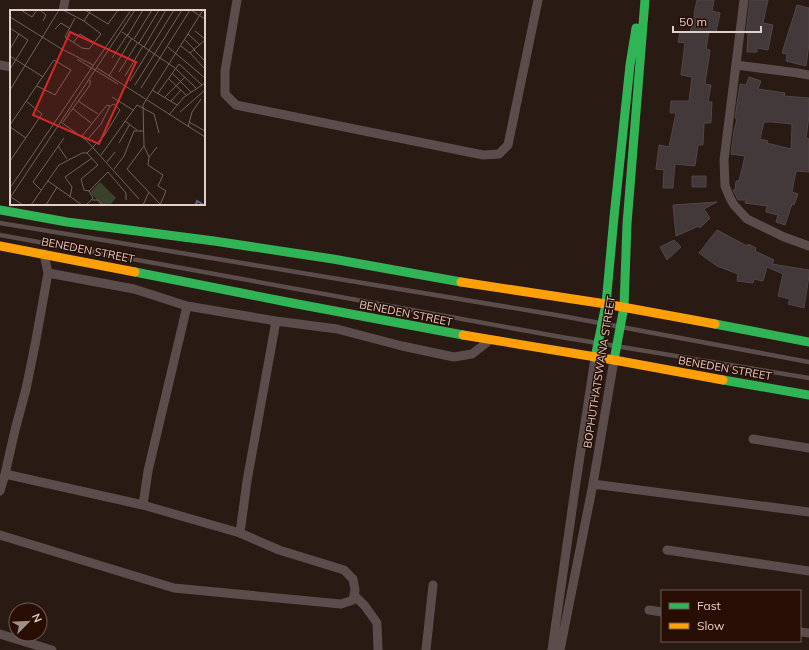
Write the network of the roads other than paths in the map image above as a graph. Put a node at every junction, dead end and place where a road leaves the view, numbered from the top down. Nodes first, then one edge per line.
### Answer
1 (65, 0) edge
2 (237, 0) edge
3 (538, 0) edge
4 (640, 0) edge
5 (645, 0) edge
6 (744, 0) edge
7 (63, 10) edge
8 (0, 65) edge
9 (736, 65) junction
10 (10, 67) edge
11 (809, 75) edge
12 (0, 210) edge
13 (0, 223) edge
14 (0, 235) edge
15 (0, 246) edge
16 (809, 246) edge
17 (44, 254) junction
18 (48, 273) junction
19 (606, 304) junction
20 (187, 306) junction
21 (624, 307) junction
22 (276, 321) junction
23 (602, 324) junction
24 (620, 326) junction
25 (490, 340) junction
26 (809, 342) edge
27 (598, 343) junction
28 (616, 346) junction
29 (595, 358) junction
30 (614, 360) junction
31 (809, 362) edge
32 (809, 378) edge
33 (809, 395) edge
34 (753, 439) dead end
35 (809, 448) edge
36 (6, 474) junction
37 (593, 484) junction
38 (0, 491) edge
39 (143, 505) junction
40 (809, 512) edge
41 (240, 533) junction
42 (0, 535) edge
43 (667, 550) dead end
44 (809, 571) edge
45 (433, 585) dead end
46 (354, 595) junction
47 (649, 610) dead end
48 (661, 612) edge
49 (0, 634) edge
50 (52, 650) edge
51 (378, 650) edge
52 (426, 650) edge
53 (552, 650) edge
54 (560, 650) edge

1 - 7 street
2 - 3 street
4 - 19 main road, BOPHUTHATSWANA STREET
5 - 21 main road, BOPHUTHATSWANA STREET
6 - 9 street
8 - 10 street
9 - 11 street
9 - 16 street
12 - 19 main road
13 - 23 lane
14 - 27 lane
15 - 17 main road, BENEDEN STREET
17 - 18 street
17 - 25 main road, BENEDEN STREET
18 - 20 street
18 - 36 street
19 - 21 main road
19 - 23 main road, BOPHUTHATSWANA STREET
20 - 22 street
20 - 39 street
21 - 24 main road, BOPHUTHATSWANA STREET
21 - 26 main road
22 - 25 street
22 - 41 street
23 - 24 lane
23 - 27 main road, BOPHUTHATSWANA STREET
24 - 28 main road, BOPHUTHATSWANA STREET
24 - 31 lane
25 - 29 main road, BENEDEN STREET
27 - 28 lane
27 - 29 main road, BOPHUTHATSWANA STREET
28 - 30 main road, BOPHUTHATSWANA STREET
28 - 32 lane
29 - 30 main road, BENEDEN STREET
29 - 53 street, BOPHUTHATSWANA STREET
30 - 33 main road, BENEDEN STREET
30 - 37 street, BOPHUTHATSWANA STREET
34 - 35 street
36 - 38 street
36 - 39 street
37 - 40 street
37 - 54 street, BOPHUTHATSWANA STREET
39 - 41 street
41 - 46 street
42 - 46 street
43 - 44 street
45 - 52 street
46 - 51 street
47 - 48 street
49 - 50 street

